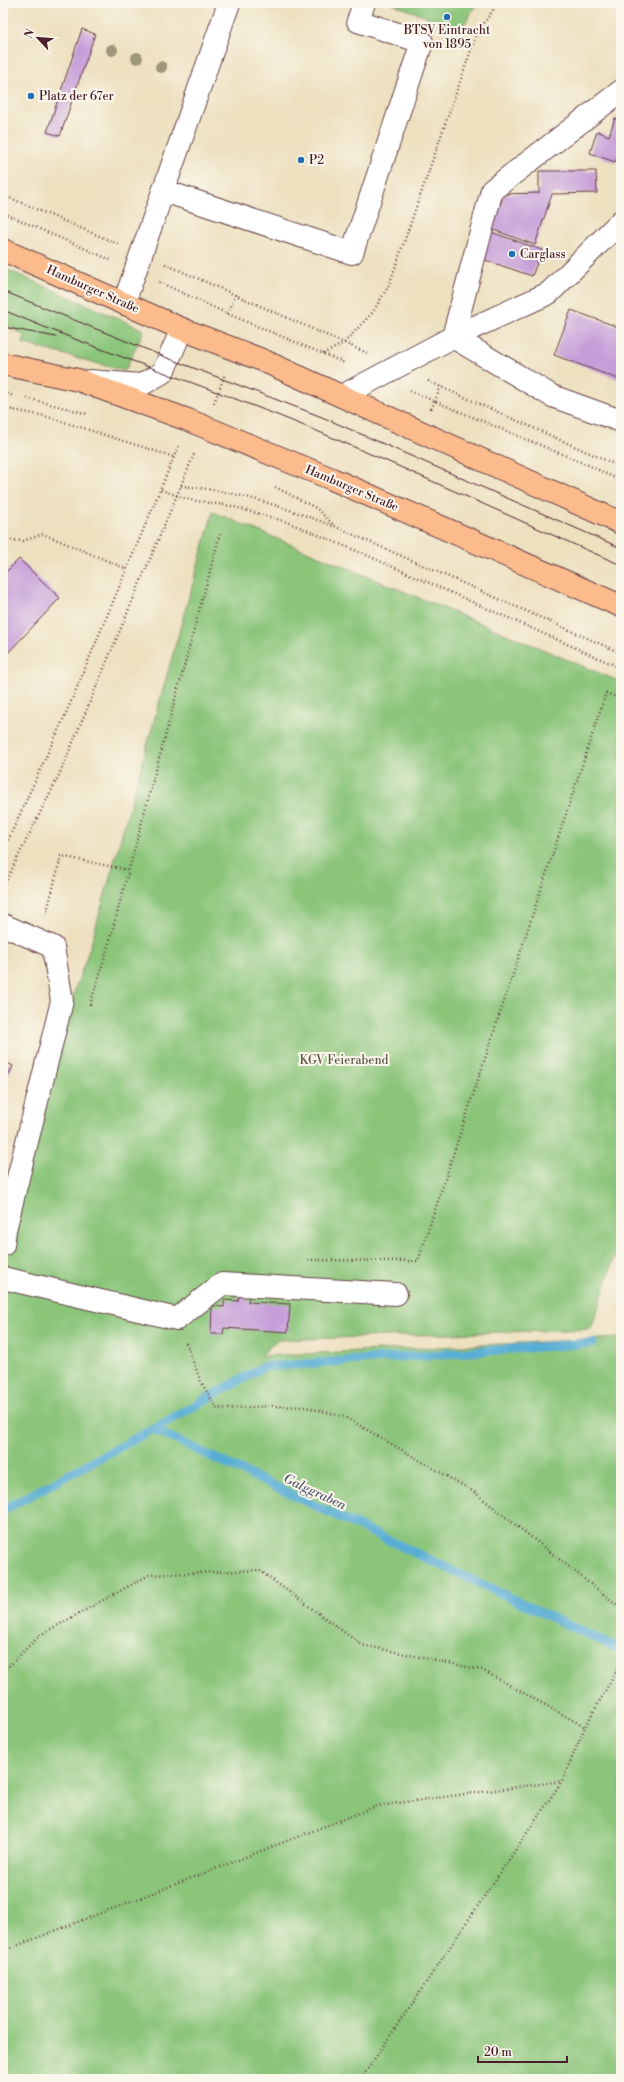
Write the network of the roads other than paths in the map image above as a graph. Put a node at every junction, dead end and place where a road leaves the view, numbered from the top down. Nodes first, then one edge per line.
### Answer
1 (229, 3) edge
2 (364, 3) edge
3 (621, 91) edge
4 (164, 191) junction
5 (621, 221) edge
6 (3, 250) edge
7 (124, 304) junction
8 (182, 329) junction
9 (453, 337) junction
10 (3, 364) edge
11 (78, 380) junction
12 (342, 396) junction
13 (621, 421) edge
14 (621, 523) edge
15 (621, 606) edge
16 (3, 925) edge
17 (3, 1245) edge
18 (3, 1278) edge
19 (396, 1294) dead end

1 - 4 street
2 - 4 street
3 - 9 street
4 - 7 street
5 - 9 street
6 - 7 main road, Hamburger Straße
7 - 8 main road, Hamburger Straße
8 - 11 street, Hamburger Straße
8 - 12 main road, Hamburger Straße
9 - 12 street
9 - 13 street
10 - 11 main road, Hamburger Straße
11 - 15 main road, Hamburger Straße
12 - 14 main road, Hamburger Straße
16 - 17 street
18 - 19 street

